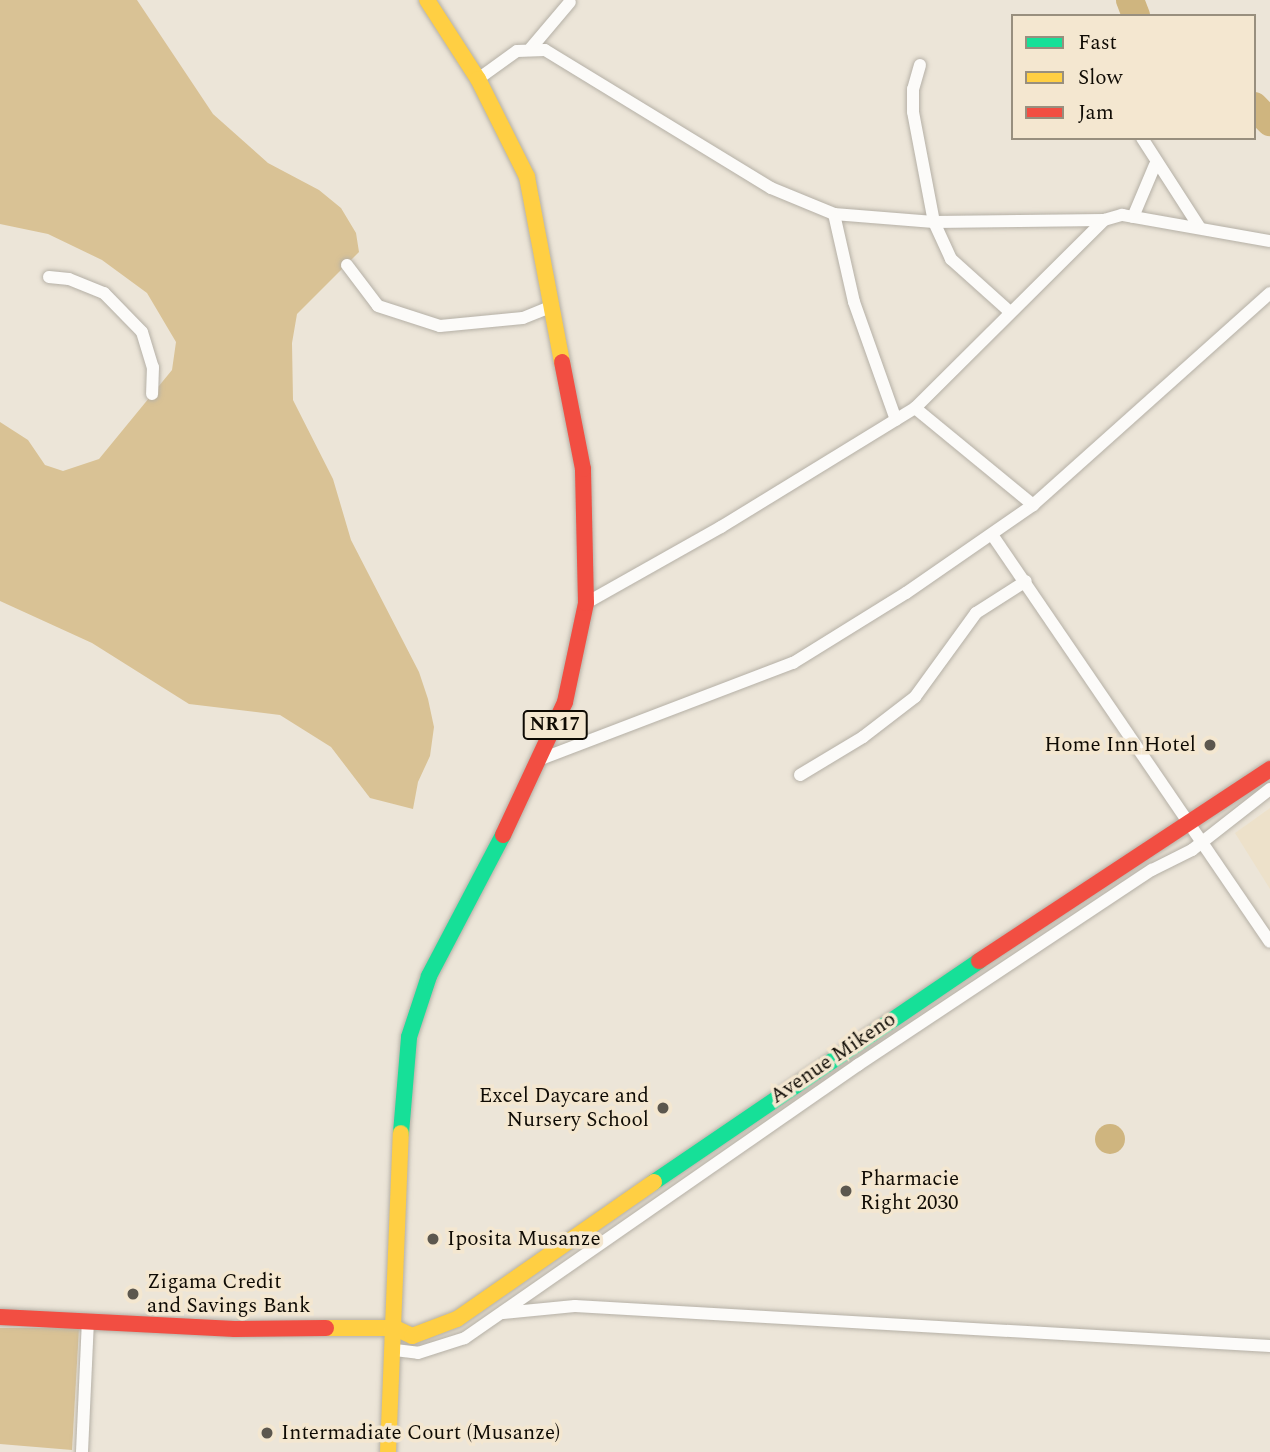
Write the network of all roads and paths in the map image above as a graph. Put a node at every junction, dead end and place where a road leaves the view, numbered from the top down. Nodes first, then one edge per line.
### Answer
1 (427, 0) edge
2 (570, 2) dead end
3 (531, 48) junction
4 (920, 65) dead end
5 (478, 79) junction
6 (1143, 140) edge
7 (1155, 165) junction
8 (834, 214) junction
9 (1133, 217) junction
10 (1104, 220) junction
11 (934, 222) junction
12 (1200, 228) junction
13 (1270, 241) edge
14 (347, 265) dead end
15 (49, 277) dead end
16 (1270, 293) edge
17 (552, 306) junction
18 (1009, 311) junction
19 (152, 394) dead end
20 (915, 408) junction
21 (896, 420) junction
22 (1033, 506) junction
23 (993, 536) junction
24 (1026, 581) junction
25 (586, 603) junction
26 (541, 759) junction
27 (1270, 769) edge
28 (800, 775) dead end
29 (1270, 789) edge
30 (1188, 826) junction
31 (1201, 842) junction
32 (1270, 942) edge
33 (538, 1260) junction
34 (539, 1284) junction
35 (477, 1305) junction
36 (537, 1307) junction
37 (498, 1314) junction
38 (0, 1317) edge
39 (88, 1321) junction
40 (395, 1328) junction
41 (1270, 1346) edge
42 (395, 1350) junction
43 (82, 1452) edge
44 (388, 1452) edge

1 - 5 main road, NR17
2 - 3 street
3 - 5 street
3 - 8 street
4 - 11 street
5 - 17 main road, NR17
6 - 7 street
7 - 9 street
7 - 12 street
8 - 11 street
8 - 21 street
9 - 10 street
9 - 12 street
10 - 11 street
10 - 18 street
11 - 18 street
12 - 13 street
14 - 17 street
15 - 19 street
16 - 22 street
17 - 25 main road, NR17
18 - 20 street
20 - 21 street
20 - 22 street
21 - 25 street
22 - 23 street
23 - 24 street
23 - 26 street
24 - 28 street
24 - 30 street
25 - 26 main road, NR17
26 - 40 main road, NR17
27 - 30 main road, Avenue Mikeno
29 - 31 street, Avenue Mikeno
30 - 31 street
30 - 33 main road, Avenue Mikeno
31 - 32 street
31 - 34 street, Avenue Mikeno
33 - 34 street
33 - 35 main road, Avenue Mikeno
34 - 36 street
34 - 37 street, Avenue Mikeno
35 - 37 street
35 - 40 main road, Avenue Mikeno
36 - 37 street
36 - 41 street
37 - 42 street, Avenue Mikeno
38 - 39 main road
39 - 40 main road
39 - 43 street
40 - 42 main road, NR17
42 - 44 main road, NR17

